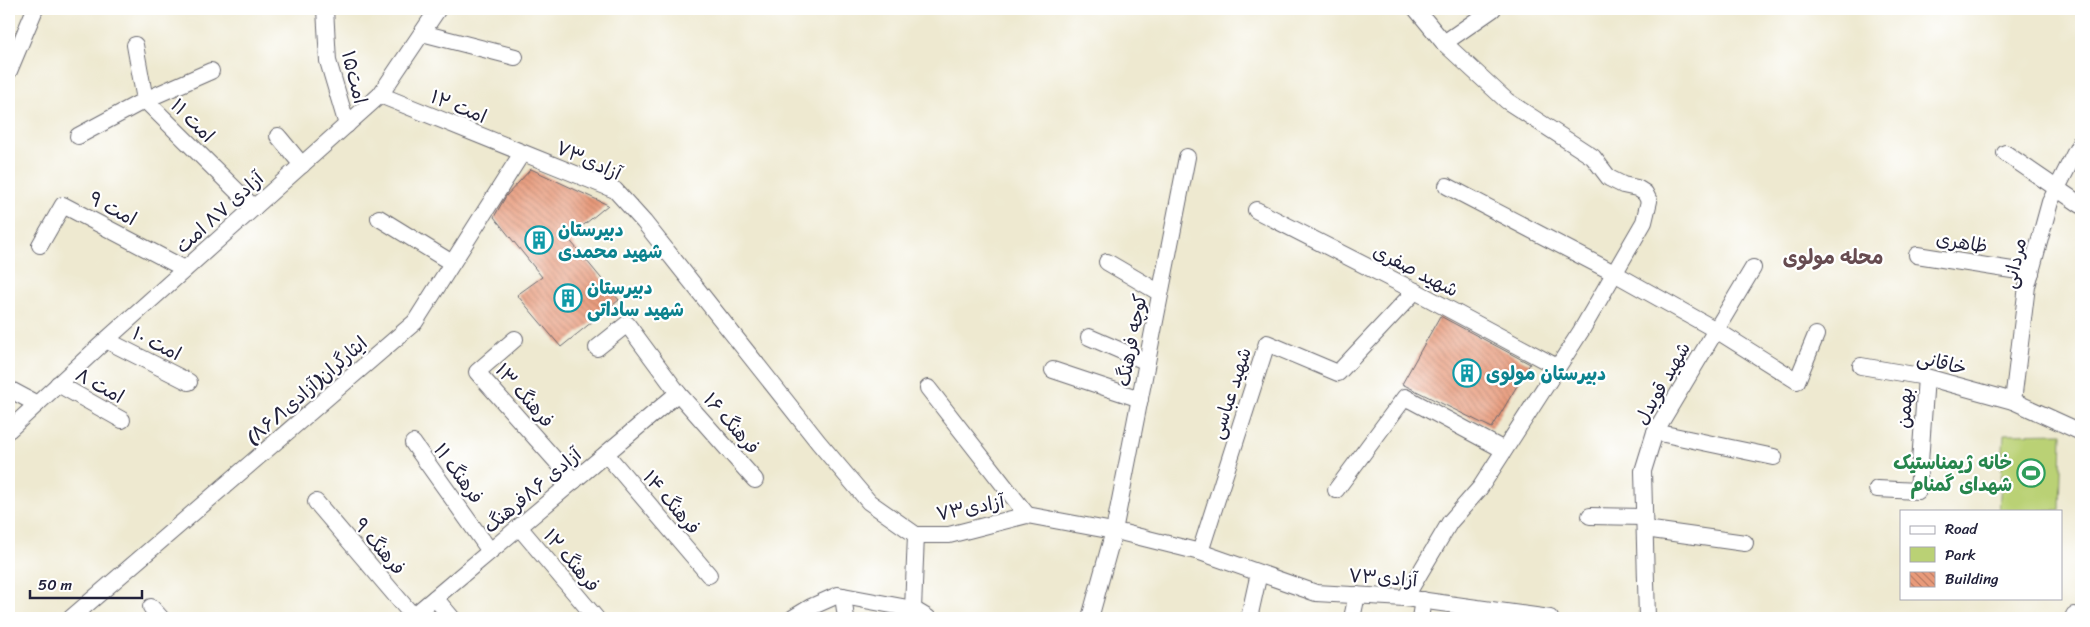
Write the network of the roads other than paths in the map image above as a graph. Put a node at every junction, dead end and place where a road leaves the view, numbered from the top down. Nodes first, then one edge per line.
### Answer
1 (35, 9) edge
2 (325, 9) edge
3 (438, 9) edge
4 (1416, 9) edge
5 (1490, 10) edge
6 (422, 33) junction
7 (1444, 43) junction
8 (134, 44) dead end
9 (515, 57) dead end
10 (9, 71) edge
11 (211, 71) dead end
12 (380, 96) junction
13 (145, 100) junction
14 (347, 125) junction
15 (78, 136) dead end
16 (278, 136) dead end
17 (2081, 141) edge
18 (522, 153) junction
19 (2005, 153) dead end
20 (1187, 157) dead end
21 (302, 165) junction
22 (1447, 186) dead end
23 (2057, 189) junction
24 (2081, 205) edge
25 (254, 208) junction
26 (1256, 210) dead end
27 (378, 218) dead end
28 (40, 245) dead end
29 (1917, 255) dead end
30 (1106, 262) dead end
31 (452, 263) junction
32 (1753, 268) dead end
33 (185, 269) junction
34 (1614, 273) junction
35 (2031, 273) junction
36 (1415, 291) junction
37 (1160, 293) junction
38 (1716, 330) junction
39 (1816, 335) dead end
40 (1090, 337) dead end
41 (106, 340) junction
42 (515, 340) dead end
43 (597, 348) dead end
44 (1147, 362) junction
45 (1861, 366) dead end
46 (1557, 367) junction
47 (1053, 370) dead end
48 (1926, 377) junction
49 (189, 382) dead end
50 (58, 384) junction
51 (928, 388) dead end
52 (9, 389) edge
53 (678, 393) junction
54 (1140, 399) junction
55 (2013, 401) junction
56 (37, 404) junction
57 (122, 420) dead end
58 (9, 430) edge
59 (1654, 432) junction
60 (2081, 432) edge
61 (413, 443) dead end
62 (1504, 450) junction
63 (606, 454) junction
64 (1774, 457) dead end
65 (755, 480) dead end
66 (574, 481) junction
67 (1876, 489) dead end
68 (1336, 490) dead end
69 (316, 502) dead end
70 (1027, 515) junction
71 (1590, 516) dead end
72 (1645, 523) junction
73 (519, 528) junction
74 (1114, 531) junction
75 (916, 535) junction
76 (1745, 543) dead end
77 (490, 551) junction
78 (1200, 552) junction
79 (1258, 573) junction
80 (709, 575) dead end
81 (1357, 595) junction
82 (843, 596) junction
83 (435, 598) junction
84 (1405, 598) junction
85 (1423, 600) junction
86 (913, 609) junction
87 (892, 612) edge
88 (1505, 615) edge
89 (412, 617) edge
90 (71, 618) edge
91 (452, 618) edge
92 (596, 618) edge
93 (793, 618) edge
94 (846, 618) edge
95 (928, 618) edge
96 (1090, 618) edge
97 (1249, 618) edge
98 (1352, 618) edge
99 (1420, 618) edge
100 (1550, 618) edge
101 (1647, 618) edge

1 - 10 street
2 - 14 street, امت۱۵
3 - 6 street, آزادی ۸۷ امت
4 - 7 street
5 - 7 street
6 - 9 street
6 - 12 street, آزادی ۸۷ امت
7 - 34 street
8 - 13 street, امت ۱۱
11 - 13 street
12 - 14 street, آزادی ۸۷ امت
12 - 18 street, امت ۱۲
13 - 15 street
13 - 25 street, امت ۱۱
14 - 21 street, آزادی ۸۷ امت
16 - 21 street
17 - 23 street, مردانی
18 - 31 street, ایثارگران(آزادی۸۶/۱)
18 - 75 street, آزادی۷۳
19 - 23 street
20 - 37 street, کوچه فرهنگ
21 - 25 street, آزادی ۸۷ امت
22 - 34 street
23 - 24 street
23 - 35 street, مردانی
25 - 33 street, آزادی ۸۷ امت
26 - 36 street, شهید صفری
27 - 31 street
28 - 33 street, امت ۹
29 - 35 street, ظاهری
30 - 37 street
31 - 90 street, ایثارگران(آزادی۸۶/۱)
32 - 38 street, شهید قویدل
33 - 41 street, آزادی ۸۷ امت
34 - 38 street
34 - 46 street
35 - 55 street, مردانی
36 - 46 street, شهید صفری
36 - 78 street, شهید عباسی
37 - 44 street, کوچه فرهنگ
38 - 39 street
38 - 59 street, شهید قویدل
40 - 44 street
41 - 49 street, امت ۱۰
41 - 50 street, آزادی ۸۷ امت
42 - 66 street, فرهنگ ۱۳
43 - 53 street, فرهنگ ۱۶
44 - 54 street, کوچه فرهنگ
45 - 48 street, خاقانی
46 - 62 street
47 - 54 street
48 - 55 street, خاقانی
48 - 67 street, بهمن
50 - 56 street, آزادی ۸۷ امت
50 - 57 street, امت ۸
51 - 70 street
52 - 56 street
53 - 63 street, آزادی ۸۶فرهنگ
53 - 65 street, فرهنگ ۱۶
54 - 74 street, کوچه فرهنگ
55 - 60 street, خاقانی
56 - 58 street, آزادی ۸۷ امت
59 - 64 street
59 - 72 street, شهید قویدل
61 - 77 street, فرهنگ ۱۱
62 - 68 street
62 - 84 street
63 - 66 street, آزادی ۸۶فرهنگ
63 - 80 street, فرهنگ ۱۴
66 - 73 street, آزادی ۸۶فرهنگ
69 - 89 street, فرهنگ ۹
70 - 74 street, آزادی۷۳
70 - 75 street, آزادی۷۳
71 - 72 street
72 - 76 street
72 - 101 street, شهید قویدل
73 - 77 street, آزادی ۸۶فرهنگ
73 - 92 street, فرهنگ ۱۲
74 - 78 street, آزادی۷۳
74 - 96 street, کوچه فرهنگ
75 - 86 street
77 - 83 street, آزادی ۸۶فرهنگ
78 - 79 street, آزادی۷۳
79 - 81 street, آزادی۷۳
79 - 97 street
81 - 84 street, آزادی۷۳
81 - 98 street
82 - 87 street
82 - 93 street
82 - 94 street
83 - 89 street, آزادی ۸۶فرهنگ
83 - 91 street
84 - 85 street, آزادی۷۳
85 - 88 street, آزادی۷۳
85 - 99 street
86 - 87 street
86 - 95 street
88 - 100 street, آزادی۷۳

